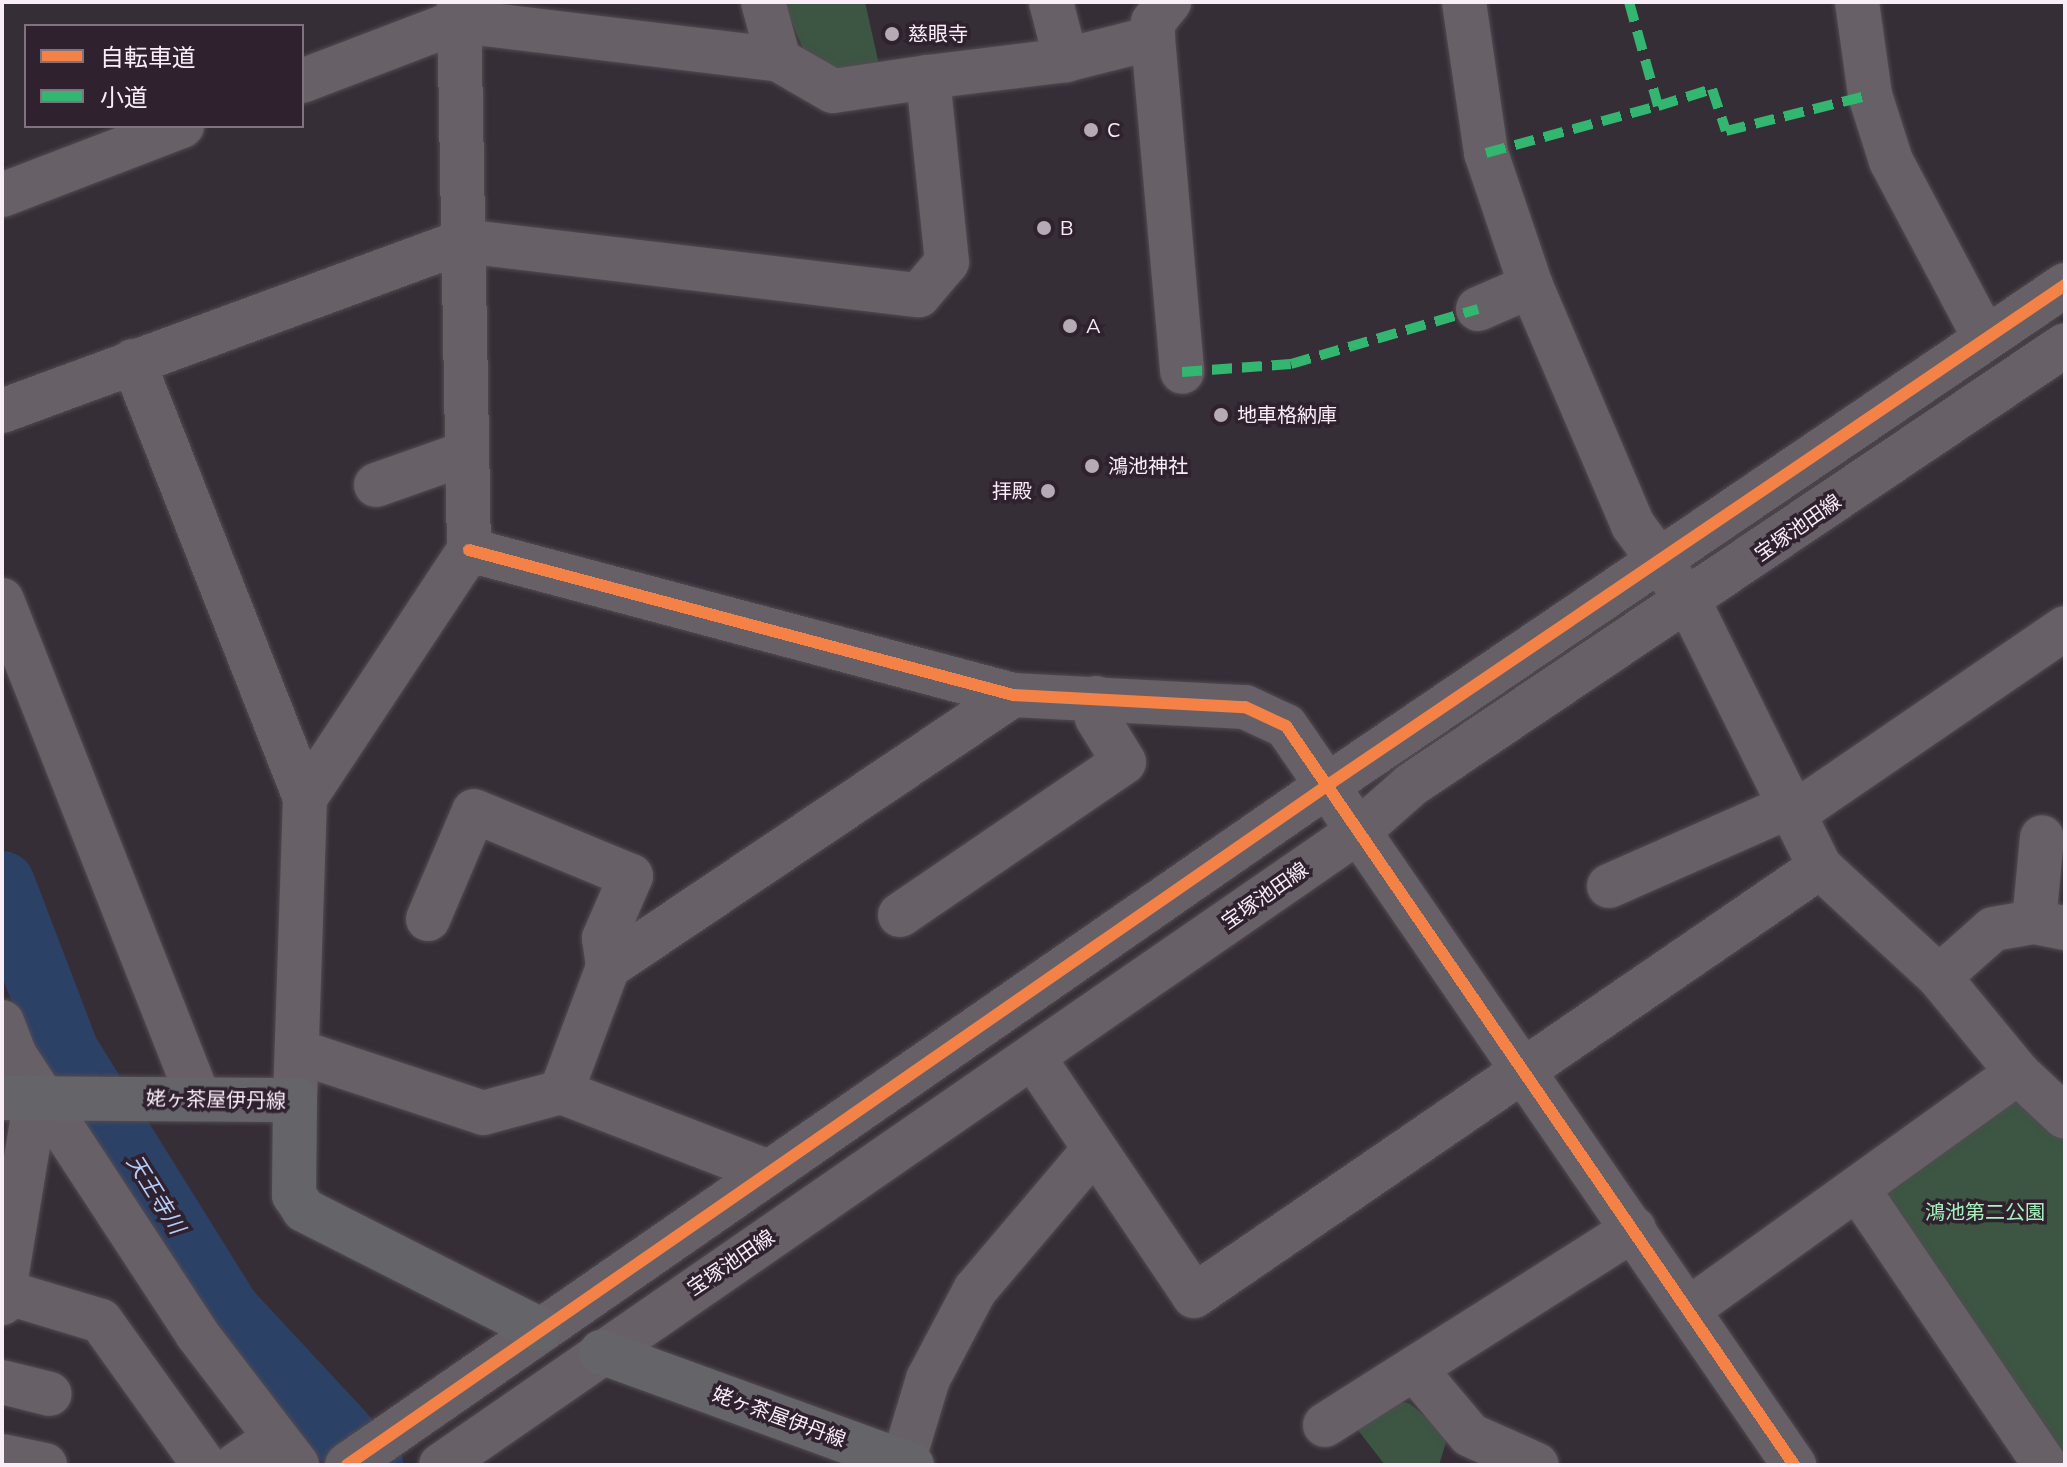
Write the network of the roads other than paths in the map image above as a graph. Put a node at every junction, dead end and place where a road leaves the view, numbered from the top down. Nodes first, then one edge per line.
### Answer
1 (763, 2) edge
2 (1051, 2) edge
3 (1464, 2) edge
4 (1857, 2) edge
5 (459, 11) edge
6 (1161, 20) edge
7 (779, 60) junction
8 (1066, 60) junction
9 (928, 77) junction
10 (304, 80) edge
11 (177, 128) edge
12 (2, 195) edge
13 (463, 241) junction
14 (2065, 285) edge
15 (1531, 286) junction
16 (1478, 309) dead end
17 (1984, 337) junction
18 (2065, 345) edge
19 (133, 361) junction
20 (1182, 372) dead end
21 (2, 411) edge
22 (467, 453) junction
23 (376, 485) dead end
24 (469, 550) junction
25 (1655, 561) junction
26 (2, 600) edge
27 (1689, 602) junction
28 (2065, 628) edge
29 (1013, 695) junction
30 (1096, 698) junction
31 (1328, 785) junction
32 (305, 798) junction
33 (1796, 808) junction
34 (1360, 830) junction
35 (2042, 837) dead end
36 (1820, 867) junction
37 (1609, 886) dead end
38 (900, 915) dead end
39 (428, 919) dead end
40 (2050, 925) edge
41 (608, 967) junction
42 (1939, 977) junction
43 (2, 1022) edge
44 (299, 1052) junction
45 (1033, 1057) junction
46 (2018, 1073) junction
47 (1525, 1075) junction
48 (561, 1092) junction
49 (38, 1098) edge
50 (199, 1099) junction
51 (295, 1100) junction
52 (2065, 1117) edge
53 (1091, 1153) junction
54 (768, 1172) junction
55 (1859, 1191) junction
56 (1634, 1229) junction
57 (172, 1296) junction
58 (3, 1298) edge
59 (1689, 1309) junction
60 (101, 1321) junction
61 (539, 1329) junction
62 (601, 1352) junction
63 (1417, 1372) junction
64 (2, 1382) edge
65 (50, 1394) dead end
66 (1325, 1425) dead end
67 (286, 1451) edge
68 (2, 1456) edge
69 (453, 1456) edge
70 (905, 1464) edge
71 (45, 1465) edge
72 (204, 1465) edge
73 (236, 1465) edge
74 (347, 1465) edge
75 (1537, 1465) edge
76 (1794, 1465) edge
77 (2045, 1465) edge

1 - 7 street
2 - 8 street
3 - 15 street
4 - 17 street
5 - 7 street
5 - 10 street
5 - 13 street
6 - 8 street
6 - 20 street
7 - 9 street
8 - 9 street
9 - 13 street
11 - 12 street
13 - 19 street
13 - 22 street
14 - 17 street
15 - 16 street
15 - 25 street
17 - 25 street
18 - 27 street, 宝塚池田線
19 - 21 street
19 - 32 street
22 - 23 street
22 - 24 street
24 - 29 street
24 - 32 street
25 - 27 street
25 - 31 street
26 - 50 street
27 - 33 street
27 - 34 street, 宝塚池田線
28 - 33 street
29 - 30 street
29 - 41 street
30 - 31 street
30 - 38 street
31 - 34 street
31 - 54 street
32 - 44 street
33 - 36 street
33 - 37 street
34 - 45 street, 宝塚池田線
34 - 47 street
35 - 40 street
36 - 42 street
36 - 47 street
39 - 41 street
40 - 42 street
41 - 48 street
42 - 46 street
43 - 49 street
44 - 48 street
44 - 51 street
45 - 53 street
45 - 62 street, 宝塚池田線
46 - 52 street
46 - 55 street
47 - 53 street
47 - 56 street
48 - 54 street
49 - 50 main road, 姥ヶ茶屋伊丹線
49 - 57 street
49 - 58 street
50 - 51 main road, 姥ヶ茶屋伊丹線
51 - 61 main road, 姥ヶ茶屋伊丹線
53 - 70 street
54 - 61 street
55 - 59 street
55 - 77 street
56 - 59 street
56 - 63 street
57 - 60 street
57 - 67 street
58 - 60 street
59 - 76 street
60 - 72 street
61 - 74 street
62 - 69 street, 宝塚池田線
62 - 70 main road, 姥ヶ茶屋伊丹線
63 - 66 street
63 - 75 street
64 - 65 street
67 - 73 street
68 - 71 street

